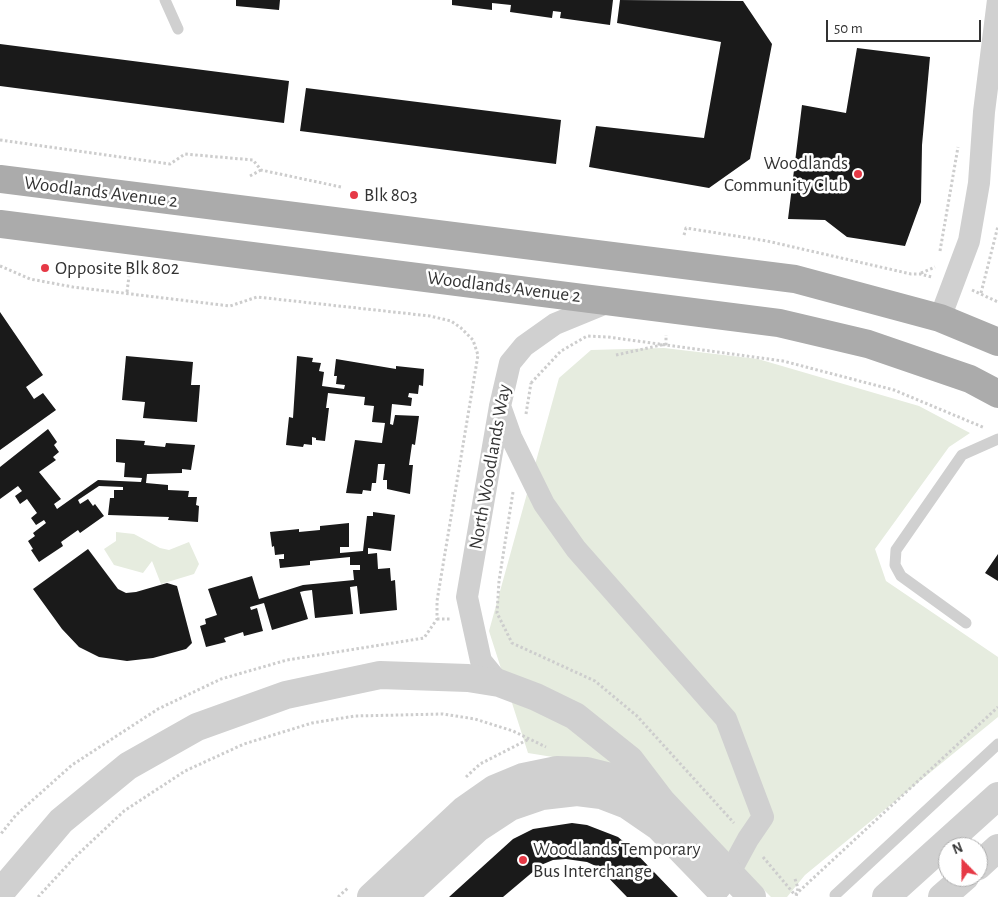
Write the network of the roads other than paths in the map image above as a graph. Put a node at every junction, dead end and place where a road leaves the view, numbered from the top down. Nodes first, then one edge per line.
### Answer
1 (165, 0) edge
2 (998, 0) edge
3 (996, 28) edge
4 (178, 30) dead end
5 (0, 179) edge
6 (0, 224) edge
7 (611, 301) junction
8 (940, 318) junction
9 (998, 342) edge
10 (998, 394) edge
11 (500, 406) junction
12 (998, 439) edge
13 (966, 623) dead end
14 (499, 683) junction
15 (998, 744) edge
16 (998, 796) edge
17 (662, 802) junction
18 (998, 848) edge
19 (988, 857) edge
20 (728, 885) edge
21 (954, 887) edge
22 (0, 893) edge
23 (835, 895) dead end
24 (371, 897) edge
25 (402, 897) edge
26 (752, 897) edge
27 (886, 897) edge
28 (942, 897) edge

1 - 4 lane
2 - 3 street
3 - 8 street
5 - 8 main road, Woodlands Avenue 2
6 - 7 main road, Woodlands Avenue 2
7 - 10 main road, Woodlands Avenue 2
7 - 11 street, North Woodlands Way
8 - 9 main road, Woodlands Avenue 2
11 - 14 street, North Woodlands Way
11 - 20 street
12 - 13 lane
14 - 17 street
14 - 22 street
15 - 23 lane
16 - 27 street
17 - 20 street
17 - 24 street
18 - 19 street
20 - 25 street
20 - 26 street
21 - 28 street

